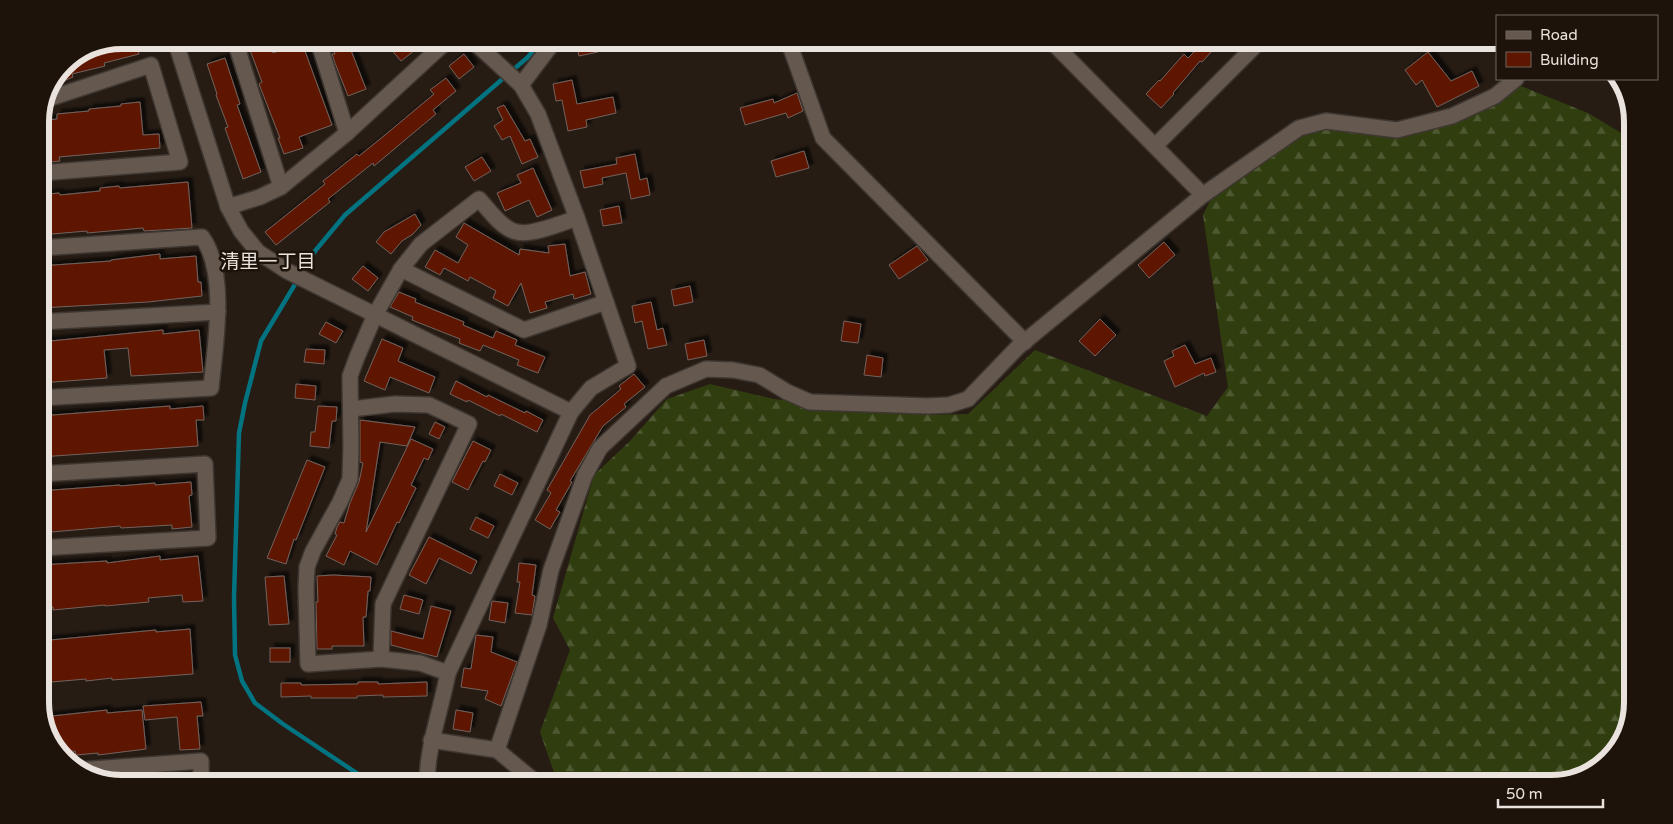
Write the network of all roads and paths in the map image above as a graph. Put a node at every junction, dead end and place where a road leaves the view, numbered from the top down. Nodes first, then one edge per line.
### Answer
1 (179, 49) edge
2 (238, 49) edge
3 (321, 49) edge
4 (438, 49) edge
5 (482, 49) edge
6 (548, 49) edge
7 (791, 49) edge
8 (1059, 49) edge
9 (1252, 49) edge
10 (1515, 80) edge
11 (521, 86) junction
12 (53, 97) edge
13 (347, 133) junction
14 (1155, 146) junction
15 (49, 172) edge
16 (281, 187) junction
17 (1203, 195) junction
18 (228, 207) junction
19 (577, 218) junction
20 (49, 247) edge
21 (401, 269) junction
22 (606, 302) junction
23 (218, 312) junction
24 (375, 315) junction
25 (49, 321) edge
26 (1024, 342) junction
27 (49, 397) edge
28 (351, 409) junction
29 (571, 412) junction
30 (49, 473) edge
31 (49, 547) edge
32 (381, 659) junction
33 (448, 673) junction
34 (431, 740) junction
35 (496, 750) junction
36 (92, 769) edge
37 (201, 775) edge
38 (428, 775) edge
39 (527, 775) edge

1 - 18 street
2 - 16 street
3 - 13 street
4 - 13 street
5 - 11 street
6 - 11 street
7 - 26 street
8 - 14 street
9 - 14 street
10 - 17 street
11 - 19 street
12 - 15 street
13 - 16 street
14 - 17 street
16 - 18 street
17 - 26 street
18 - 24 street
19 - 21 street
19 - 22 street
20 - 23 street
21 - 22 street
21 - 24 street
22 - 29 street
23 - 25 street
23 - 27 street
24 - 28 street
24 - 29 street
26 - 35 street
28 - 32 street
28 - 32 street
29 - 33 street
30 - 31 street
32 - 33 street
33 - 34 street
34 - 35 street
34 - 38 street
35 - 39 street
36 - 37 street

